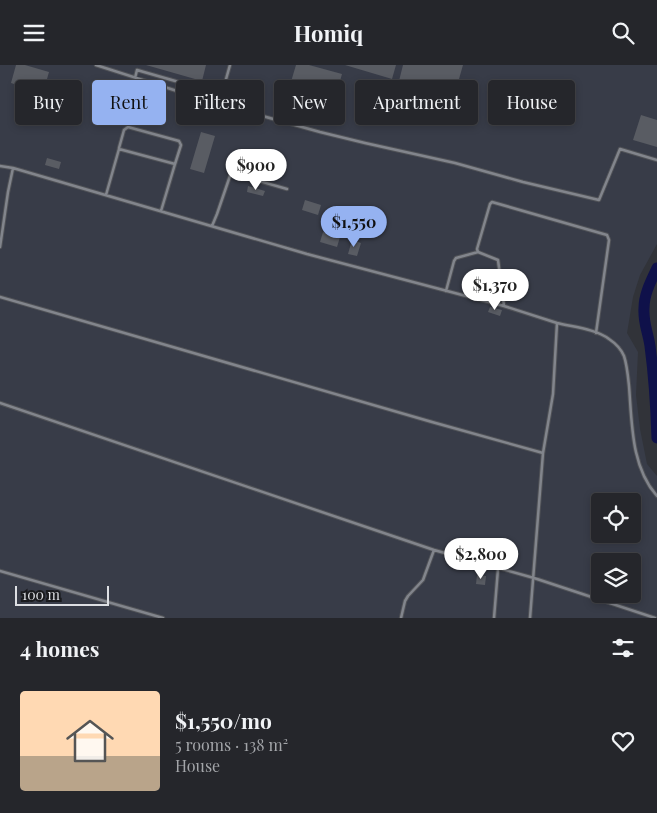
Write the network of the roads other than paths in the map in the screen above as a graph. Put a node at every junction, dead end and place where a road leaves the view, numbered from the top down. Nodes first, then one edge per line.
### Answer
1 (96, 65) edge
2 (230, 65) edge
3 (135, 78) junction
4 (119, 149) junction
5 (657, 161) edge
6 (175, 164) junction
7 (0, 166) edge
8 (13, 168) junction
9 (287, 189) dead end
10 (106, 195) junction
11 (162, 211) junction
12 (212, 226) junction
13 (0, 247) edge
14 (478, 252) junction
15 (446, 291) junction
16 (0, 297) edge
17 (504, 306) junction
18 (557, 323) junction
19 (596, 333) junction
20 (0, 403) edge
21 (543, 453) junction
22 (657, 496) edge
23 (434, 550) junction
24 (498, 569) junction
25 (0, 571) edge
26 (534, 578) junction
27 (163, 618) edge
28 (401, 618) edge
29 (494, 618) edge
30 (530, 618) edge
31 (655, 618) edge

1 - 3 lane
2 - 3 lane
3 - 5 lane
4 - 6 lane
4 - 6 lane
4 - 10 lane
6 - 11 lane
7 - 8 lane
8 - 10 lane
8 - 13 lane
9 - 12 lane
10 - 11 lane
11 - 12 lane
12 - 15 lane
14 - 15 lane
14 - 17 lane
14 - 19 lane
15 - 17 lane
16 - 21 lane
17 - 18 lane
18 - 19 lane
18 - 21 lane
19 - 22 lane
20 - 23 lane
21 - 26 lane
23 - 24 lane
23 - 28 lane
24 - 26 lane
24 - 29 lane
25 - 27 lane
26 - 30 lane
26 - 31 lane

